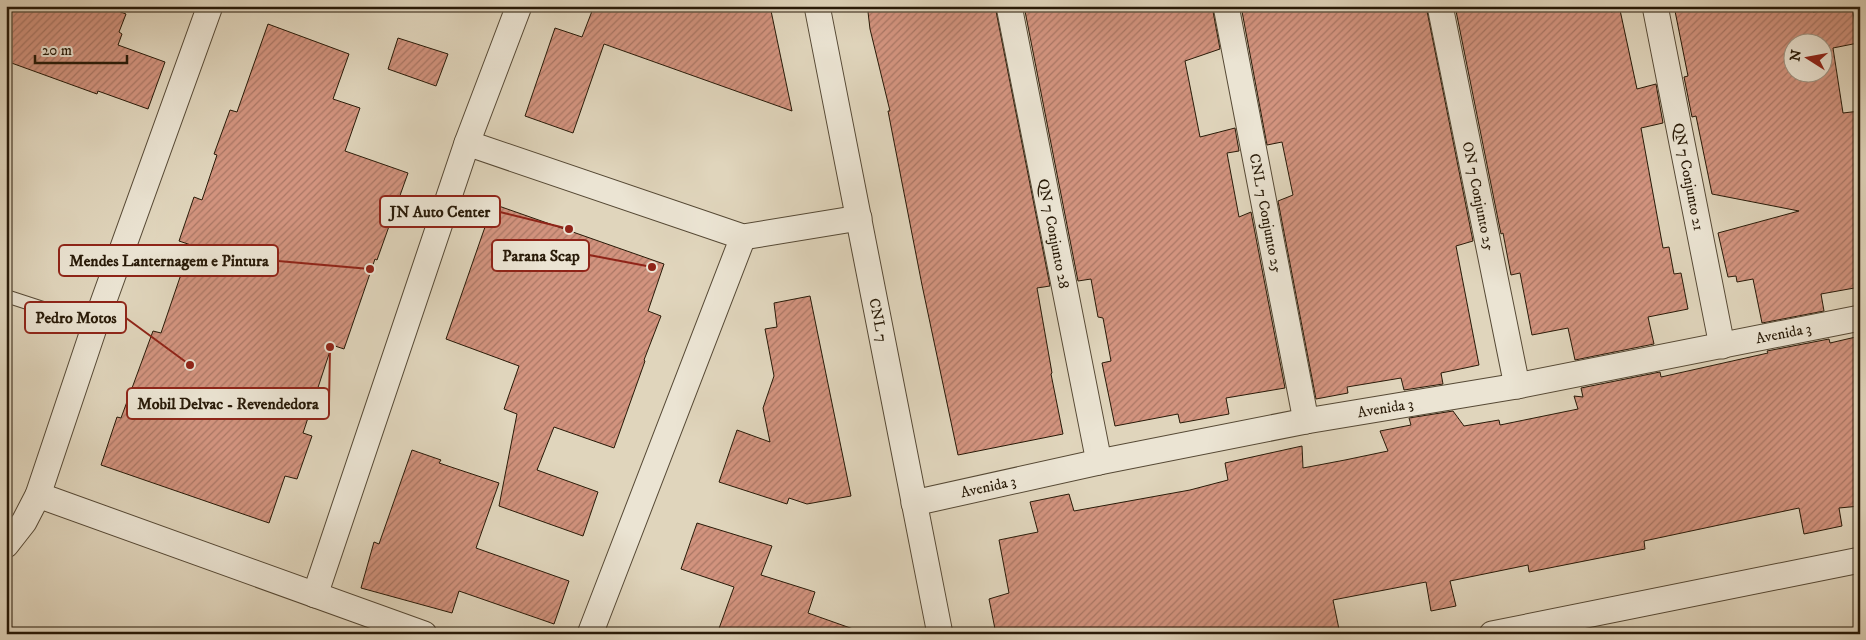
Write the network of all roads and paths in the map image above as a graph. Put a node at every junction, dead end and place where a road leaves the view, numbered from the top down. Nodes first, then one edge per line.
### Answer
1 (210, 6) edge
2 (518, 6) edge
3 (817, 6) edge
4 (1009, 6) edge
5 (1226, 6) edge
6 (1440, 6) edge
7 (1655, 6) edge
8 (467, 143) junction
9 (859, 218) junction
10 (743, 237) junction
11 (6, 296) edge
12 (1860, 318) edge
13 (95, 325) junction
14 (1722, 346) junction
15 (1516, 386) junction
16 (1306, 421) junction
17 (1100, 462) junction
18 (38, 495) junction
19 (914, 503) junction
20 (6, 545) edge
21 (1860, 560) edge
22 (315, 595) junction
23 (424, 634) edge
24 (590, 634) edge
25 (940, 634) edge
26 (1492, 634) edge

1 - 13 street
2 - 8 street
3 - 9 street, CNL 7
4 - 17 street, QN 7 Conjunto 28
5 - 16 street, CNL 7 Conjunto 25
6 - 15 street, ON 7 Conjunto 25
7 - 14 street, QN 7 Conjunto 21
8 - 10 street
8 - 22 street
9 - 10 street
9 - 19 street, CNL 7
10 - 24 street
11 - 13 lane
12 - 14 street, Avenida 3
13 - 18 street
14 - 15 street, Avenida 3
15 - 16 street, Avenida 3
16 - 17 street, Avenida 3
17 - 19 street, Avenida 3
18 - 20 street
18 - 22 street
19 - 25 street, CNL 7
21 - 26 street
22 - 23 street

